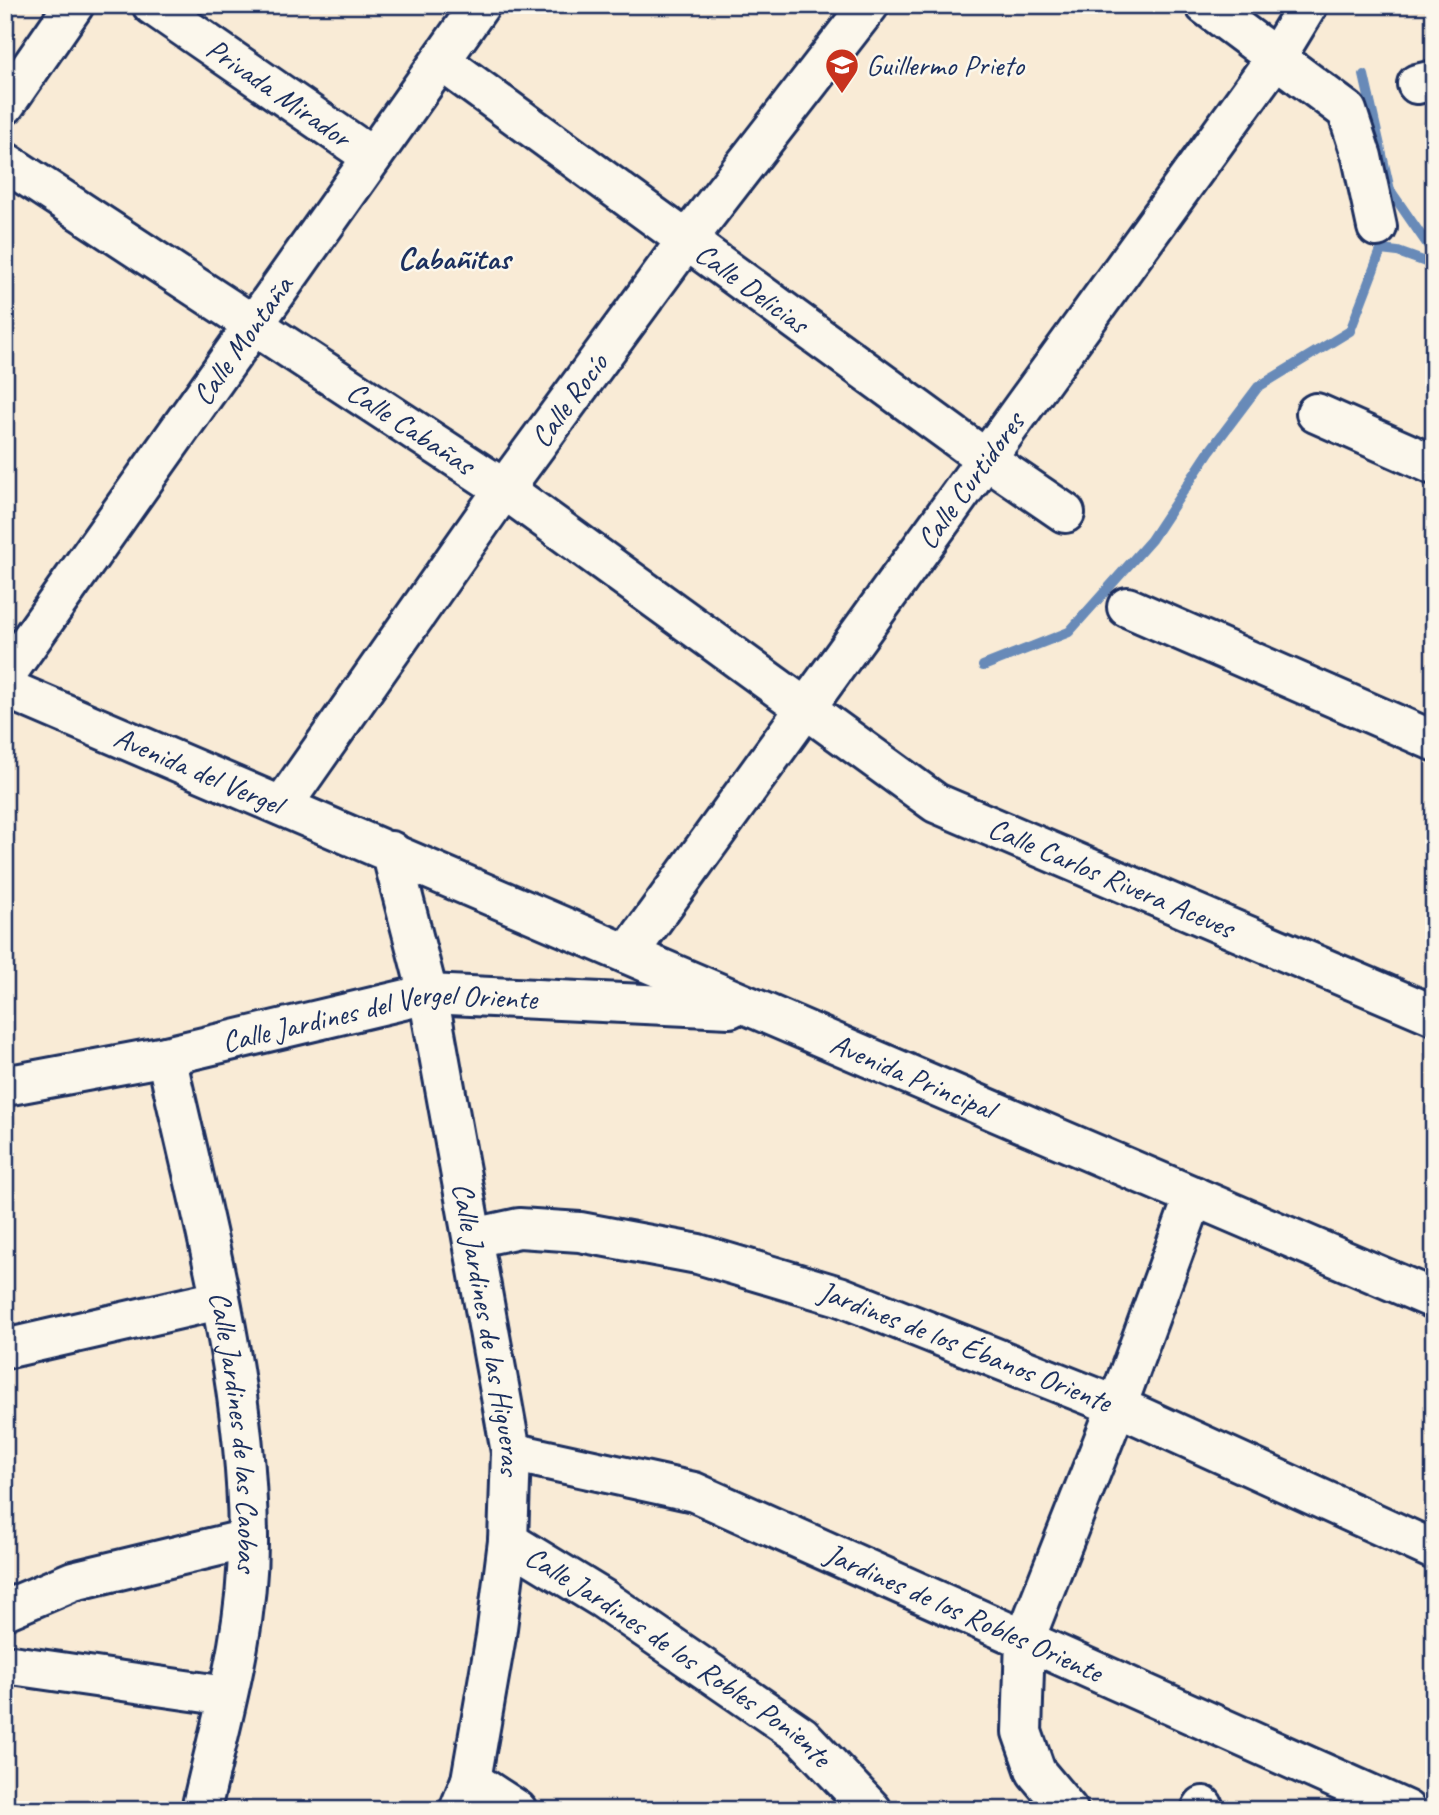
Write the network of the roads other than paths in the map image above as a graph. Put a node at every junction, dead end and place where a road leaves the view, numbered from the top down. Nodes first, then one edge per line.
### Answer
1 (74, 5) edge
2 (152, 5) edge
3 (480, 5) edge
4 (869, 5) edge
5 (1205, 5) edge
6 (1308, 5) edge
7 (1277, 56) junction
8 (441, 61) junction
9 (5, 105) edge
10 (372, 157) junction
11 (5, 162) edge
12 (1377, 227) dead end
13 (686, 241) junction
14 (254, 325) junction
15 (1316, 413) dead end
16 (986, 459) junction
17 (1434, 465) edge
18 (504, 489) junction
19 (1065, 513) dead end
20 (1128, 607) dead end
21 (5, 676) edge
22 (5, 688) edge
23 (806, 708) junction
24 (1434, 741) edge
25 (282, 806) junction
26 (391, 851) junction
27 (628, 954) junction
28 (429, 994) junction
29 (757, 1009) junction
30 (1434, 1015) edge
31 (166, 1056) junction
32 (5, 1086) edge
33 (1194, 1196) junction
34 (473, 1238) junction
35 (1434, 1299) edge
36 (219, 1300) junction
37 (5, 1349) edge
38 (1117, 1406) junction
39 (511, 1452) junction
40 (248, 1539) junction
41 (508, 1541) junction
42 (1434, 1550) edge
43 (5, 1611) edge
44 (1025, 1639) junction
45 (5, 1664) edge
46 (227, 1696) junction
47 (465, 1795) edge
48 (201, 1810) edge
49 (517, 1810) edge
50 (872, 1810) edge
51 (1068, 1810) edge
52 (1406, 1810) edge

1 - 9 street
2 - 10 street, Privada Mirador
3 - 8 street, Calle Montaña
4 - 13 street, Calle Rocío
5 - 7 street
6 - 7 street, Calle Curtidores
7 - 12 street
7 - 16 street, Calle Curtidores
8 - 10 street, Calle Montaña
8 - 13 street, Calle Delicias
10 - 14 street, Calle Montaña
11 - 14 street, Calle Cabañas
13 - 16 street, Calle Delicias
13 - 18 street, Calle Rocío
14 - 18 street, Calle Cabañas
14 - 21 street, Calle Montaña
15 - 17 street
16 - 19 street, Calle Delicias
16 - 23 street, Calle Curtidores
18 - 23 street, Calle Cabañas
18 - 25 street, Calle Rocío
20 - 24 street
22 - 25 street, Avenida del Vergel
23 - 27 street, Calle Curtidores
23 - 30 street, Calle Carlos Rivera Aceves
25 - 26 street, Avenida del Vergel
26 - 27 street, Avenida Principal
26 - 28 street, Calle Jardines de las Higueras
27 - 29 street, Avenida Principal
28 - 29 street, Calle Jardines del Vergel Oriente
28 - 31 street, Calle Jardines del Vergel Oriente
28 - 34 street, Calle Jardines de las Higueras
29 - 33 street, Avenida Principal
31 - 32 street, Calle Jardines del Vergel Oriente
31 - 36 street, Calle Jardines de las Caobas
33 - 35 street, Avenida Principal
33 - 38 street
34 - 38 street, Jardines de los Ébanos Oriente
34 - 39 street, Calle Jardines de las Higueras
36 - 37 street
36 - 40 street, Calle Jardines de las Caobas
38 - 42 street, Jardines de los Ébanos Oriente
38 - 44 street
39 - 41 street, Calle Jardines de las Higueras
39 - 44 street, Jardines de los Robles Oriente
40 - 43 street
40 - 46 street, Calle Jardines de las Caobas
41 - 47 street, Calle Jardines de las Higueras
41 - 50 street, Calle Jardines de los Robles Poniente
44 - 51 street
44 - 52 street, Jardines de los Robles Oriente
45 - 46 street
46 - 48 street, Calle Jardines de las Caobas
47 - 49 street

